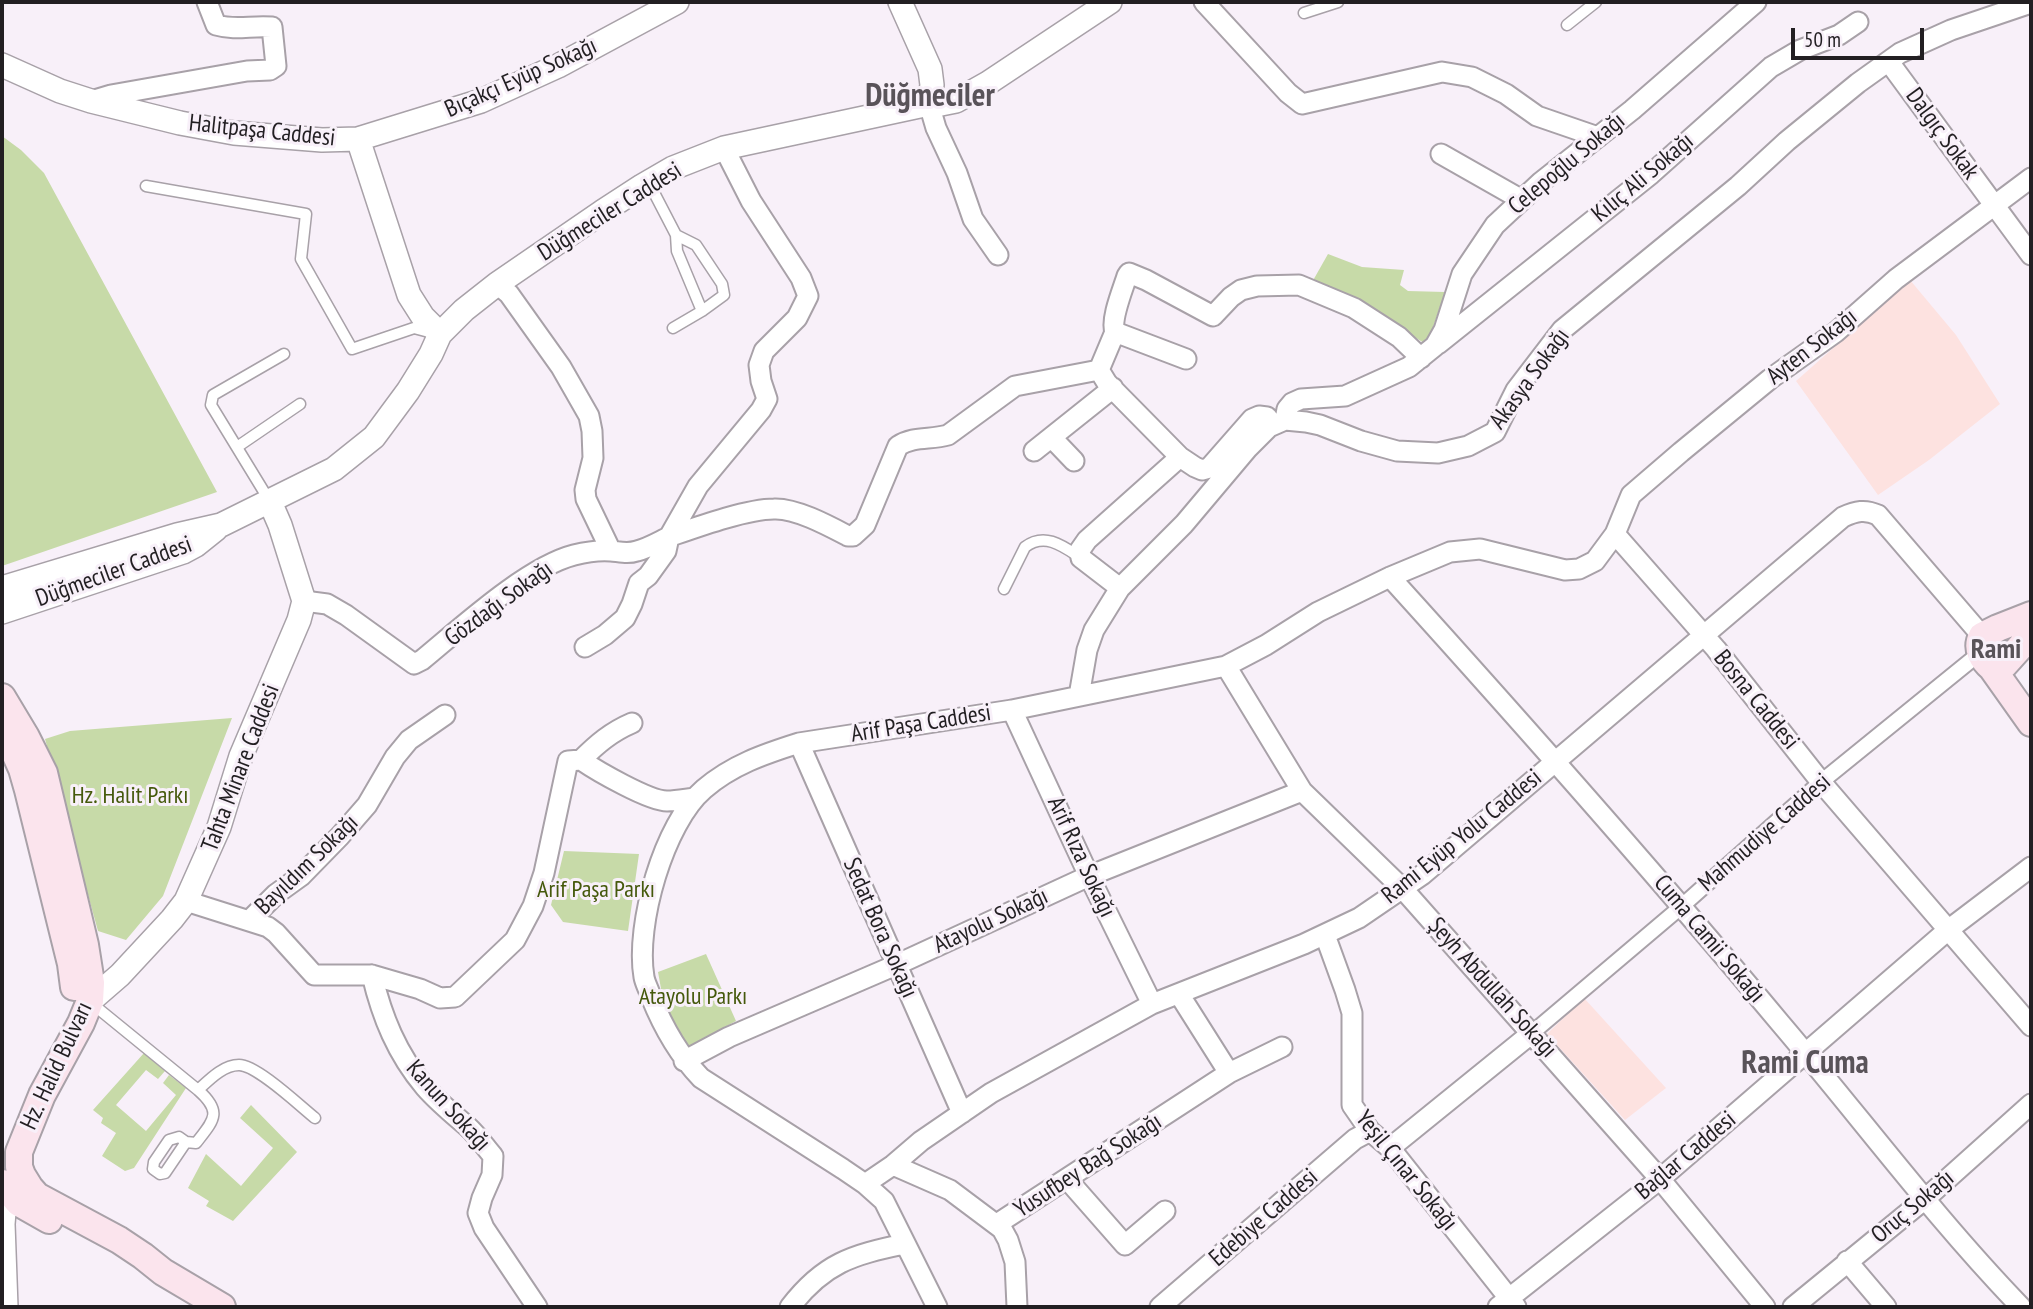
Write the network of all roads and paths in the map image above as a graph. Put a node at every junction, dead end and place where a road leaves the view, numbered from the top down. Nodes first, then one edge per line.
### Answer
1 (207, 2) edge
2 (677, 2) edge
3 (900, 2) edge
4 (1110, 2) edge
5 (1204, 2) edge
6 (1338, 2) edge
7 (1596, 2) edge
8 (1756, 2) edge
9 (2031, 3) edge
10 (1304, 13) dead end
11 (1858, 22) dead end
12 (1567, 25) dead end
13 (1889, 62) junction
14 (2, 65) edge
15 (91, 101) junction
16 (929, 104) junction
17 (1598, 137) junction
18 (358, 139) junction
19 (724, 148) junction
20 (1441, 154) dead end
21 (2031, 178) edge
22 (649, 182) junction
23 (146, 186) dead end
24 (1522, 200) junction
25 (1995, 206) junction
26 (676, 235) junction
27 (2031, 254) edge
28 (998, 255) dead end
29 (497, 284) junction
30 (702, 311) junction
31 (673, 328) dead end
32 (1115, 332) junction
33 (440, 334) junction
34 (1428, 352) junction
35 (284, 354) dead end
36 (1186, 359) dead end
37 (1099, 370) junction
38 (1113, 388) junction
39 (300, 404) dead end
40 (1279, 422) junction
41 (1052, 438) junction
42 (237, 447) junction
43 (1034, 451) dead end
44 (1180, 457) junction
45 (1074, 461) dead end
46 (270, 502) junction
47 (221, 525) junction
48 (1615, 534) junction
49 (669, 537) junction
50 (611, 551) junction
51 (1081, 558) junction
52 (1390, 577) junction
53 (1120, 587) junction
54 (2, 589) edge
55 (1004, 589) dead end
56 (304, 601) junction
57 (2, 612) edge
58 (2031, 615) edge
59 (1704, 635) junction
60 (2031, 635) edge
61 (584, 648) dead end
62 (1991, 654) junction
63 (1226, 666) junction
64 (2031, 694) edge
65 (1079, 696) junction
66 (2, 697) edge
67 (1012, 710) junction
68 (445, 715) dead end
69 (632, 723) dead end
70 (2031, 723) edge
71 (2, 729) edge
72 (799, 743) junction
73 (581, 760) junction
74 (1556, 761) junction
75 (1821, 782) junction
76 (1302, 791) junction
77 (695, 797) junction
78 (2031, 867) edge
79 (1089, 876) junction
80 (1403, 889) junction
81 (186, 901) junction
82 (1682, 906) junction
83 (250, 920) junction
84 (1948, 930) junction
85 (1325, 935) junction
86 (896, 965) junction
87 (372, 975) junction
88 (1179, 994) junction
89 (82, 998) junction
90 (1152, 1004) junction
91 (2031, 1026) edge
92 (1532, 1033) junction
93 (1282, 1047) dead end
94 (1807, 1054) junction
95 (684, 1060) junction
96 (1229, 1073) junction
97 (198, 1090) junction
98 (2031, 1104) edge
99 (961, 1113) junction
100 (315, 1118) dead end
101 (1370, 1131) junction
102 (186, 1142) dead end
103 (1390, 1148) junction
104 (10, 1152) edge
105 (893, 1165) junction
106 (1067, 1179) junction
107 (1660, 1179) junction
108 (865, 1184) junction
109 (8, 1191) edge
110 (1924, 1199) junction
111 (1165, 1211) dead end
112 (997, 1224) junction
113 (904, 1244) junction
114 (1847, 1261) junction
115 (163, 1272) junction
116 (1508, 1305) edge
117 (6, 1307) edge
118 (222, 1307) edge
119 (537, 1307) edge
120 (790, 1307) edge
121 (937, 1307) edge
122 (1017, 1307) edge
123 (1160, 1307) edge
124 (1765, 1307) edge
125 (1793, 1307) edge
126 (1886, 1307) edge
127 (2021, 1307) edge

1 - 15 street
2 - 18 street, Bıçakçı Eyüp Sokağı
3 - 16 street
4 - 16 street, Düğmeciler Caddesi
5 - 17 street
6 - 10 lane
7 - 12 lane
8 - 17 street, Celepoğlu Sokağı
9 - 13 street, Akasya Sokağı
11 - 34 street, Kılıç Ali Sokağı
13 - 25 street, Dalgıç Sokak
13 - 40 street, Akasya Sokağı
14 - 15 street, Halitpaşa Caddesi
15 - 18 street, Halitpaşa Caddesi
16 - 19 street, Düğmeciler Caddesi
16 - 28 street
17 - 24 street, Celepoğlu Sokağı
18 - 33 street, Halitpaşa Caddesi
19 - 22 street, Düğmeciler Caddesi
19 - 49 street
20 - 24 street
21 - 25 street, Ayten Sokağı
22 - 26 lane
22 - 29 street, Düğmeciler Caddesi
23 - 33 lane
24 - 34 street, Celepoğlu Sokağı
25 - 27 street, Dalgıç Sokak
25 - 48 street, Ayten Sokağı
26 - 30 lane
26 - 30 lane
29 - 33 street, Düğmeciler Caddesi
29 - 50 street
30 - 31 lane
32 - 34 street
32 - 36 street
32 - 37 street
33 - 46 street, Düğmeciler Caddesi
34 - 40 street, Kılıç Ali Sokağı
35 - 42 lane
37 - 38 street
37 - 49 street, Gözdağı Sokağı
38 - 41 street
38 - 44 street
39 - 42 lane
40 - 44 street, Akasya Sokağı
40 - 53 street
41 - 43 street
41 - 45 street
42 - 46 lane
44 - 51 street
46 - 47 street, Düğmeciler Caddesi
46 - 56 street
47 - 54 street, Düğmeciler Caddesi
47 - 57 street, Düğmeciler Caddesi
48 - 52 street, Arif Paşa Caddesi
48 - 59 street, Bosna Caddesi
49 - 50 street, Gözdağı Sokağı
49 - 61 street
50 - 56 street, Gözdağı Sokağı
51 - 53 street
51 - 55 lane
52 - 63 street, Arif Paşa Caddesi
52 - 74 street, Cuma Camii Sokağı
53 - 65 street
56 - 81 street, Tahta Minare Caddesi
58 - 62 main road
59 - 62 street, Rami Eyüp Yolu Caddesi
59 - 74 street, Rami Eyüp Yolu Caddesi
59 - 75 street, Bosna Caddesi
60 - 62 main road
62 - 64 main road
62 - 70 main road
62 - 75 street, Mahmudiye Caddesi
63 - 65 street, Arif Paşa Caddesi
63 - 76 street, Şeyh Abdullah Sokağı
65 - 67 street, Arif Paşa Caddesi
66 - 89 main road, Hz. Halid Bulvarı
67 - 72 street, Arif Paşa Caddesi
67 - 79 street, Arif Rıza Sokağı
68 - 83 street, Bayıldım Sokağı
69 - 73 street
71 - 89 main road, Hz. Halid Bulvarı
72 - 77 street, Arif Paşa Caddesi
72 - 86 street, Sedat Bora Sokağı
73 - 77 street
73 - 87 street
74 - 80 street, Rami Eyüp Yolu Caddesi
74 - 82 street, Cuma Camii Sokağı
75 - 82 street, Mahmudiye Caddesi
75 - 84 street, Bosna Caddesi
76 - 79 street, Atayolu Sokağı
76 - 80 street, Şeyh Abdullah Sokağı
77 - 95 street, Arif Paşa Caddesi
78 - 84 street, Bağlar Caddesi
79 - 86 street, Atayolu Sokağı
79 - 90 street, Arif Rıza Sokağı
80 - 85 street, Rami Eyüp Yolu Caddesi
80 - 92 street, Şeyh Abdullah Sokağı
81 - 83 street
81 - 89 street, Tahta Minare Caddesi
82 - 92 street, Mahmudiye Caddesi
82 - 94 street, Cuma Camii Sokağı
83 - 87 street
84 - 91 street, Bosna Caddesi
84 - 94 street, Bağlar Caddesi
85 - 88 street, Rami Eyüp Yolu Caddesi
85 - 101 street, Yeşil Çınar Sokağı
86 - 95 street, Atayolu Sokağı
86 - 99 street, Sedat Bora Sokağı
87 - 119 street, Kanun Sokağı
88 - 90 street, Rami Eyüp Yolu Caddesi
88 - 96 street
89 - 97 lane
89 - 104 main road, Hz. Halid Bulvarı
90 - 99 street, Rami Eyüp Yolu Caddesi
92 - 103 street, Mahmudiye Caddesi
92 - 107 street, Şeyh Abdullah Sokağı
93 - 96 street, Yusufbey Bağ Sokağı
94 - 107 street, Bağlar Caddesi
94 - 110 street, Cuma Camii Sokağı
95 - 108 street, Arif Paşa Caddesi
96 - 106 street, Yusufbey Bağ Sokağı
97 - 100 lane
97 - 102 lane
98 - 110 street, Oruç Sokağı
99 - 105 street, Rami Eyüp Yolu Caddesi
101 - 103 street, Yeşil Çınar Sokağı
101 - 123 street, Edebiye Caddesi
103 - 116 street, Yeşil Çınar Sokağı
104 - 109 main road
104 - 115 main road, Hz. Halid Bulvarı
105 - 108 street, Rami Eyüp Yolu Caddesi
105 - 112 street, Yusufbey Bağ Sokağı
106 - 111 street
106 - 112 street, Yusufbey Bağ Sokağı
107 - 116 street, Bağlar Caddesi
107 - 124 street, Şeyh Abdullah Sokağı
108 - 113 street
109 - 115 main road
109 - 117 street
110 - 114 street, Oruç Sokağı
110 - 127 street, Cuma Camii Sokağı
112 - 122 street
113 - 120 street
113 - 121 street
114 - 125 street, Oruç Sokağı
114 - 126 street
115 - 118 main road

